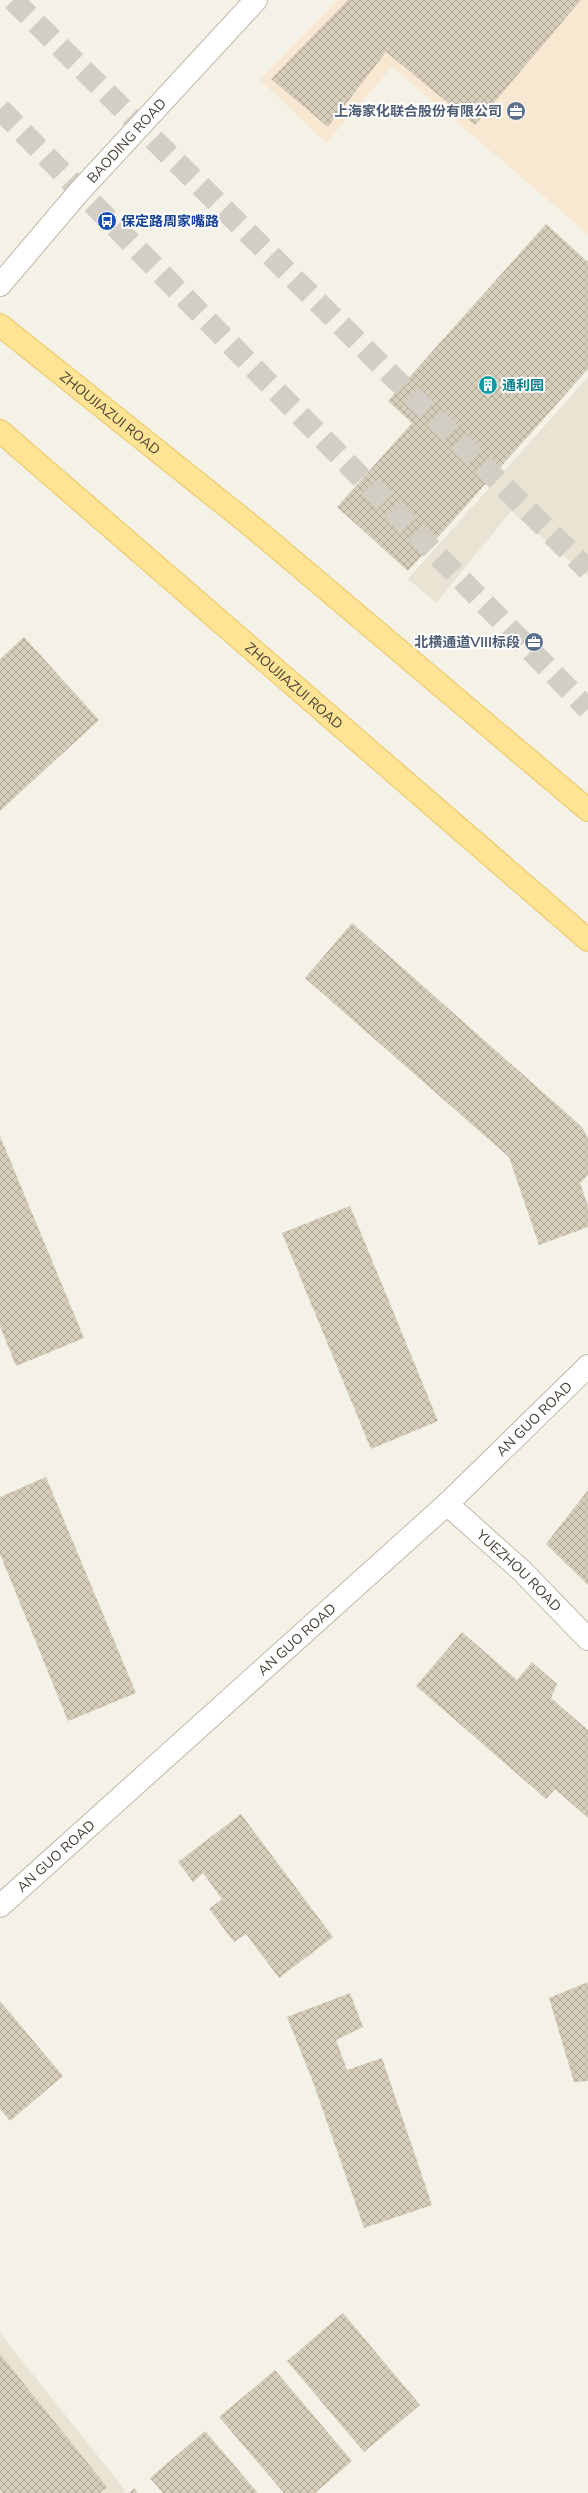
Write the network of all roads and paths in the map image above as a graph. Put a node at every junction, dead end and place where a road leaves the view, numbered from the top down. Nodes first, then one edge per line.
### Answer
1 (256, 0) edge
2 (0, 285) edge
3 (0, 325) edge
4 (0, 431) edge
5 (588, 810) edge
6 (588, 940) edge
7 (588, 1366) edge
8 (447, 1504) junction
9 (588, 1639) edge
10 (0, 1906) edge

1 - 2 street, BAODING ROAD
3 - 5 main road, ZHOUJIAZUI ROAD
4 - 6 main road, ZHOUJIAZUI ROAD
7 - 8 street, AN GUO ROAD
8 - 9 street, YUEZHOU ROAD
8 - 10 street, AN GUO ROAD

